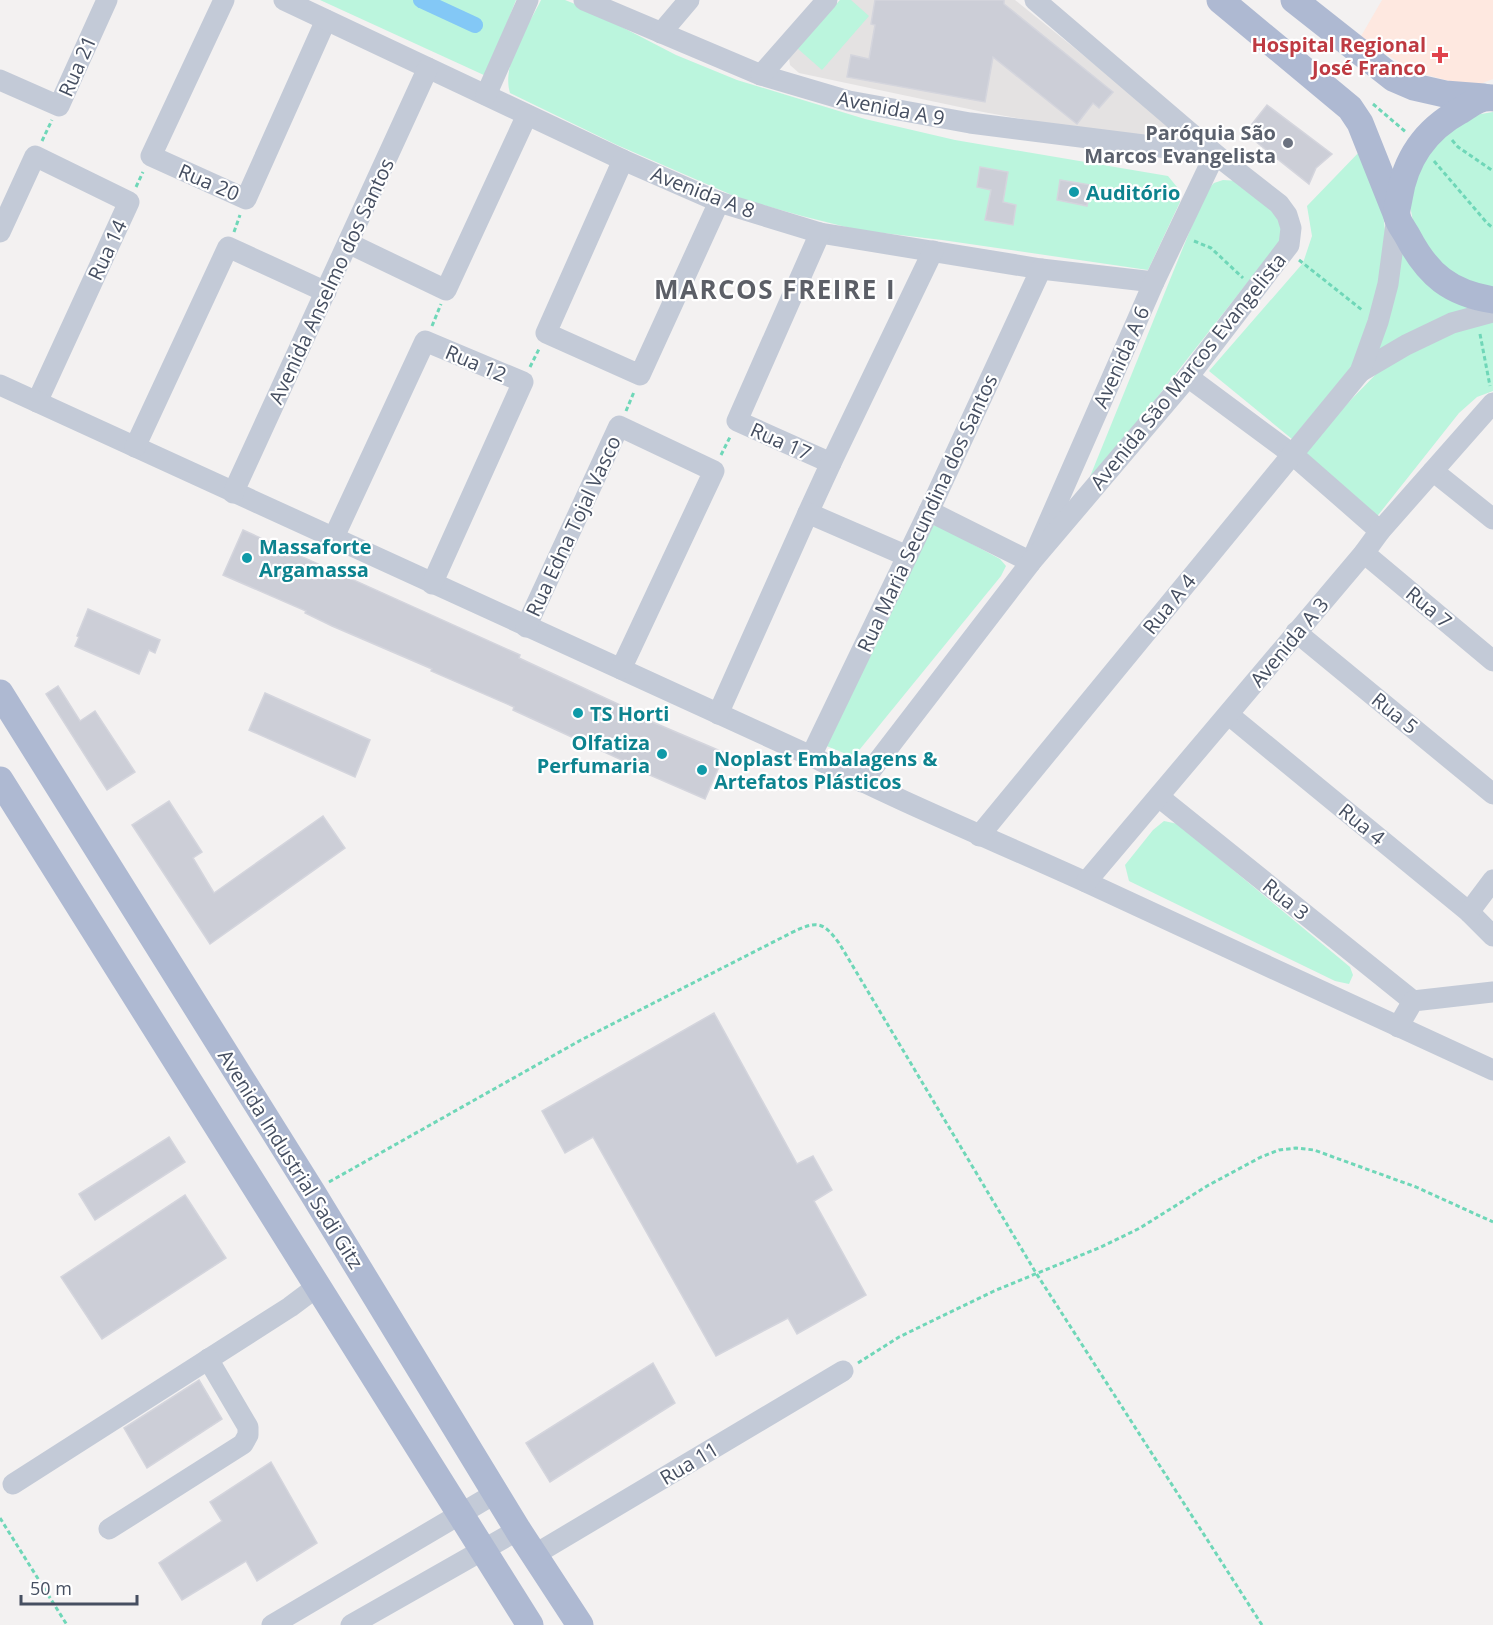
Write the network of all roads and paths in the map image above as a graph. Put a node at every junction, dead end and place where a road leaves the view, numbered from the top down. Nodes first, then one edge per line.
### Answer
1 (107, 0) edge
2 (224, 0) edge
3 (284, 0) edge
4 (528, 0) edge
5 (584, 0) edge
6 (690, 0) edge
7 (827, 0) edge
8 (1035, 0) edge
9 (1220, 0) edge
10 (1294, 0) edge
11 (326, 20) junction
12 (661, 33) junction
13 (428, 68) junction
14 (760, 75) junction
15 (0, 80) edge
16 (486, 95) junction
17 (1490, 96) edge
18 (59, 106) junction
19 (527, 115) junction
20 (1439, 125) junction
21 (1420, 145) junction
22 (1215, 154) junction
23 (35, 156) junction
24 (151, 156) junction
25 (622, 160) junction
26 (1493, 171) edge
27 (246, 199) junction
28 (129, 202) junction
29 (719, 202) junction
30 (1397, 216) junction
31 (1493, 228) edge
32 (0, 232) edge
33 (820, 233) junction
34 (1176, 235) junction
35 (348, 243) junction
36 (228, 247) junction
37 (1285, 250) junction
38 (933, 251) junction
39 (1041, 269) junction
40 (1154, 282) junction
41 (1256, 289) junction
42 (446, 290) junction
43 (326, 292) junction
44 (1488, 309) edge
45 (1378, 322) junction
46 (546, 333) junction
47 (425, 342) junction
48 (1360, 372) junction
49 (640, 375) junction
50 (1188, 377) junction
51 (523, 382) junction
52 (0, 385) edge
53 (37, 402) junction
54 (1493, 403) edge
55 (737, 421) junction
56 (619, 426) junction
57 (135, 447) junction
58 (1292, 454) junction
59 (831, 463) junction
60 (714, 471) junction
61 (1433, 471) junction
62 (233, 493) junction
63 (929, 511) junction
64 (808, 513) junction
65 (1493, 519) edge
66 (1380, 531) junction
67 (333, 539) junction
68 (1364, 553) junction
69 (907, 556) junction
70 (1031, 562) junction
71 (432, 584) junction
72 (526, 627) junction
73 (1296, 632) junction
74 (1493, 661) edge
75 (621, 669) junction
76 (0, 693) edge
77 (718, 714) junction
78 (1228, 715) junction
79 (811, 756) junction
80 (0, 780) edge
81 (862, 782) junction
82 (1493, 794) edge
83 (1159, 797) junction
84 (979, 836) junction
85 (1493, 880) edge
86 (1086, 882) junction
87 (1469, 912) junction
88 (1493, 936) edge
89 (1493, 992) edge
90 (1413, 1001) junction
91 (1398, 1027) junction
92 (1493, 1070) edge
93 (312, 1192) junction
94 (1493, 1222) edge
95 (1036, 1273) junction
96 (318, 1286) junction
97 (208, 1359) junction
98 (843, 1371) joint
99 (13, 1484) dead end
100 (496, 1493) junction
101 (463, 1515) junction
102 (0, 1518) edge
103 (109, 1529) dead end
104 (518, 1530) junction
105 (484, 1551) junction
106 (534, 1555) junction
107 (68, 1625) edge
108 (272, 1625) edge
109 (351, 1625) edge
110 (530, 1625) edge
111 (580, 1625) edge
112 (1262, 1625) edge

1 - 18 street, Rua 21
2 - 24 street
3 - 11 street, Avenida A 8
4 - 16 street
5 - 12 street, Avenida A 9
6 - 12 street
7 - 14 street
8 - 22 street, Avenida São Marcos Evangelista
9 - 30 main road
10 - 17 main road
11 - 13 street, Avenida A 8
11 - 27 street, Rua 20
12 - 14 street, Avenida A 9
13 - 16 street, Avenida A 8
13 - 35 street, Avenida Anselmo dos Santos
14 - 22 street, Avenida A 9
15 - 18 street, Rua 21
16 - 19 street, Avenida A 8
17 - 20 main road
18 - 23 path
19 - 25 street, Avenida A 8
19 - 42 street
20 - 21 main road
20 - 26 path
21 - 30 main road
21 - 31 path
22 - 34 street, Avenida A 6
22 - 37 street, Avenida São Marcos Evangelista
23 - 28 street, Rua 14
23 - 32 street
24 - 27 street, Rua 20
24 - 28 path
25 - 29 street, Avenida A 8
25 - 46 street
27 - 36 path
28 - 53 street, Rua 14
29 - 33 street, Avenida A 8
29 - 49 street
30 - 44 main road
30 - 45 street, Rua A 4
33 - 38 street, Avenida A 8
33 - 55 street, Rua 17
34 - 40 street, Avenida A 6
34 - 41 path
35 - 42 street
35 - 43 street, Avenida Anselmo dos Santos
36 - 43 street
36 - 57 street
37 - 41 street, Avenida São Marcos Evangelista
37 - 45 path
38 - 39 street, Avenida A 8
38 - 59 street, Rua 17
39 - 40 street, Avenida A 8
39 - 63 street, Rua Maria Secundina dos Santos
40 - 70 street, Avenida A 6
41 - 50 street, Avenida São Marcos Evangelista
42 - 47 path
43 - 62 street, Avenida Anselmo dos Santos
44 - 48 street, Rua A 4
44 - 54 path
45 - 48 street, Rua A 4
46 - 49 street
46 - 51 path
47 - 51 street, Rua 12
47 - 67 street, Rua 12
48 - 58 street, Rua A 4
49 - 56 path
50 - 58 street
50 - 70 street, Avenida São Marcos Evangelista
51 - 71 street, Rua 12
52 - 53 street
53 - 57 street
54 - 61 street, Avenida A 3
55 - 59 street, Rua 17
55 - 60 path
56 - 60 street, Rua Edna Tojal Vasco
56 - 72 street, Rua Edna Tojal Vasco
57 - 62 street
58 - 66 street
58 - 84 street, Rua A 4
59 - 64 street
60 - 75 street
61 - 65 street
61 - 66 street, Avenida A 3
62 - 67 street
63 - 69 street, Rua Maria Secundina dos Santos
63 - 70 street
64 - 69 street
64 - 77 street
66 - 68 street, Avenida A 3
67 - 71 street
68 - 73 street, Avenida A 3
68 - 74 street, Rua 7
69 - 79 street, Rua Maria Secundina dos Santos
70 - 81 street, Avenida São Marcos Evangelista
71 - 72 street
72 - 75 street
73 - 78 street, Avenida A 3
73 - 82 street, Rua 5
75 - 77 street
76 - 93 main road, Avenida Industrial Sadi Gitz
77 - 79 street
78 - 83 street, Avenida A 3
78 - 87 street, Rua 4
79 - 81 street
80 - 96 main road
81 - 84 street
83 - 86 street, Avenida A 3
83 - 90 street, Rua 3
84 - 86 street
85 - 87 street
86 - 91 street
87 - 88 street, Rua 4
89 - 90 street
90 - 91 street
91 - 92 street
93 - 95 path
93 - 100 main road, Avenida Industrial Sadi Gitz
94 - 95 path
95 - 98 path
95 - 112 path
96 - 97 street
96 - 101 main road
97 - 99 street
97 - 103 street
98 - 106 street, Rua 11
100 - 101 street
100 - 104 main road, Avenida Industrial Sadi Gitz
101 - 105 main road
101 - 108 street
102 - 107 path
104 - 105 street
104 - 106 main road, Avenida Industrial Sadi Gitz
105 - 109 street
105 - 110 main road
106 - 111 main road, Avenida Industrial Sadi Gitz

